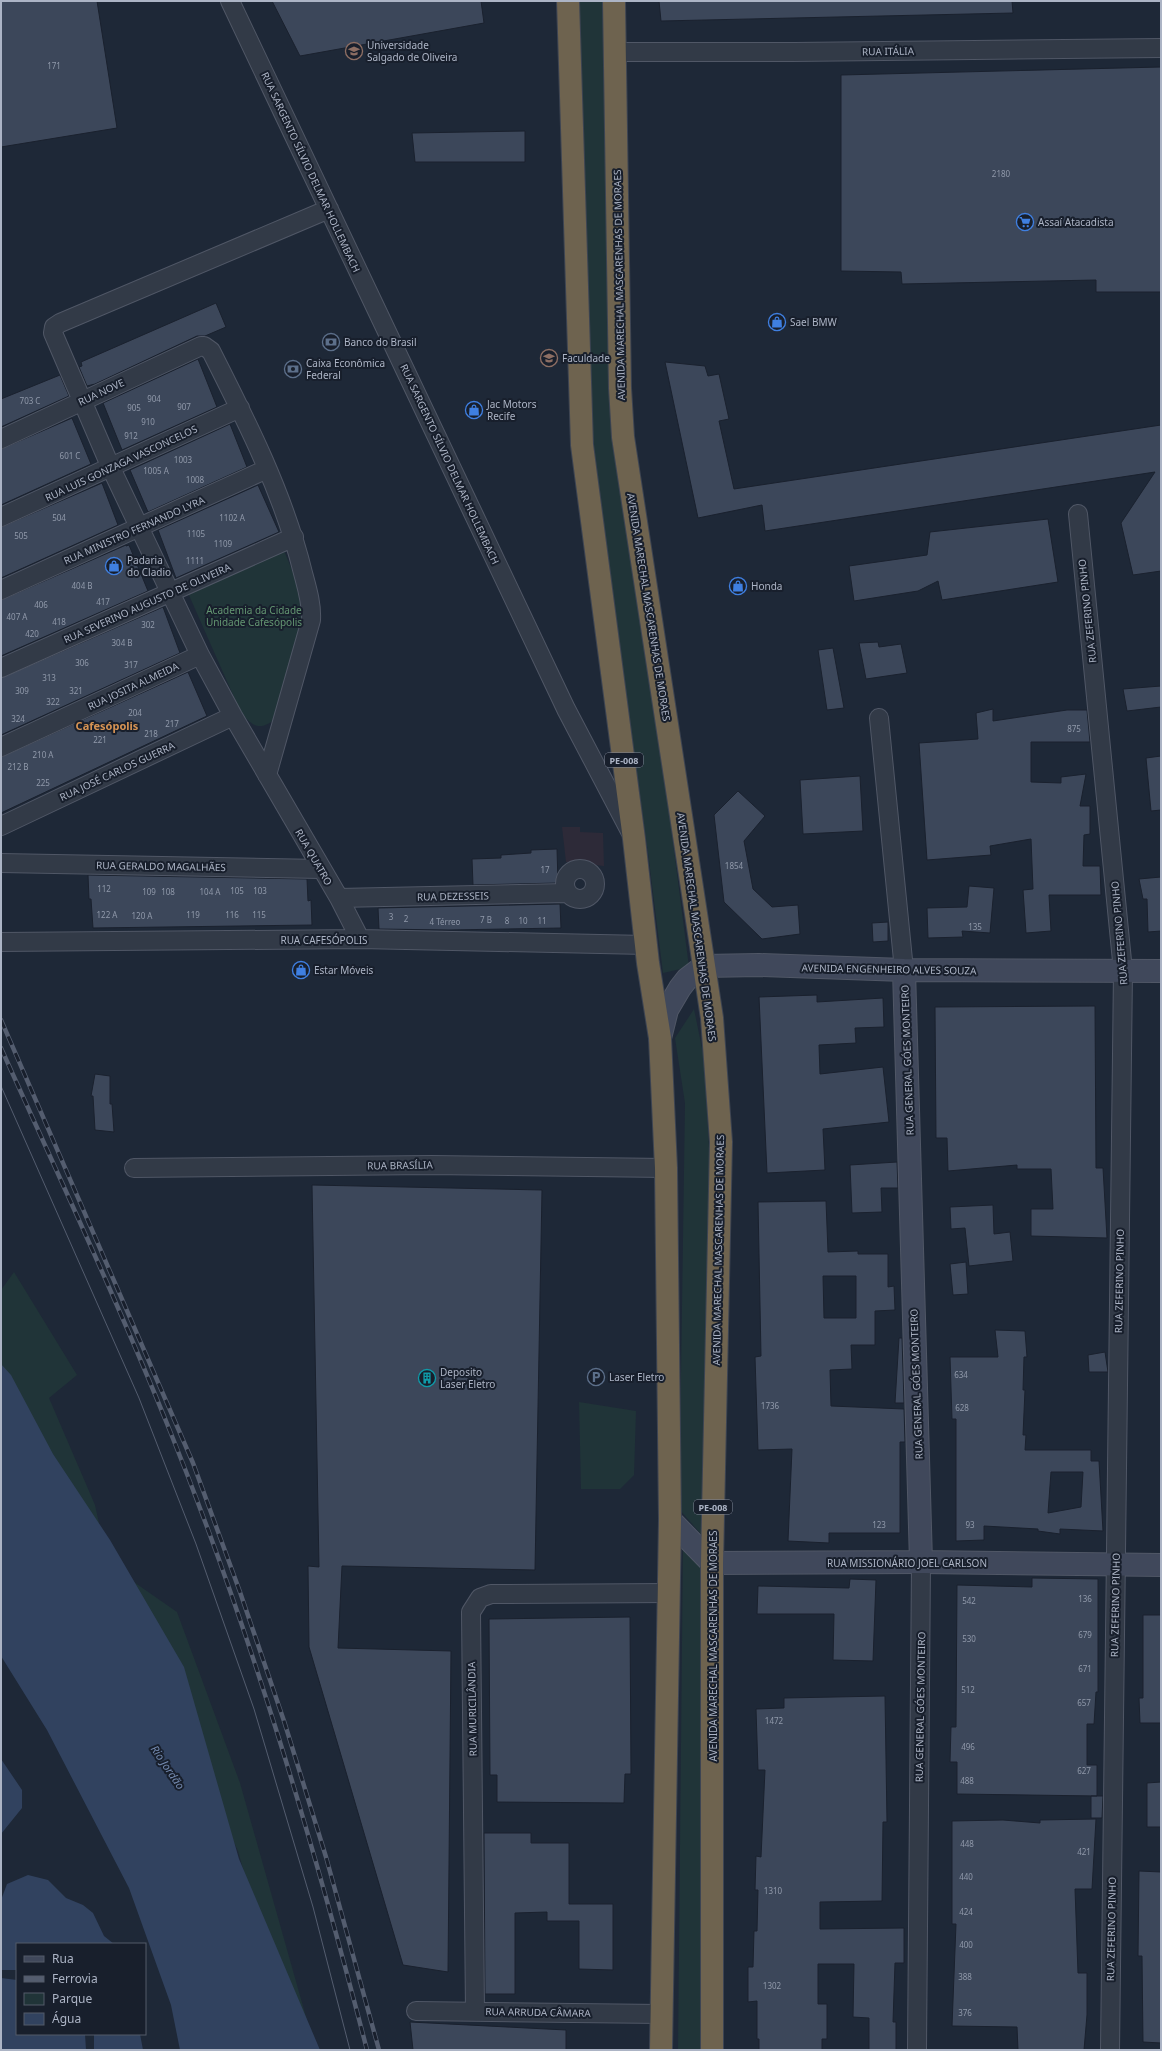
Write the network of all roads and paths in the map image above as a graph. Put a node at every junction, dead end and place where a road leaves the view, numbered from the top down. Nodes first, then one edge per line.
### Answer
1 (230, 1) edge
2 (568, 1) edge
3 (614, 1) edge
4 (1161, 48) edge
5 (614, 52) junction
6 (329, 209) junction
7 (82, 401) junction
8 (240, 408) junction
9 (1, 439) edge
10 (111, 468) junction
11 (267, 469) junction
12 (1078, 514) dead end
13 (1, 518) edge
14 (138, 528) junction
15 (294, 537) junction
16 (1, 590) edge
17 (169, 592) junction
18 (200, 655) junction
19 (1, 668) edge
20 (233, 716) junction
21 (879, 718) dead end
22 (1, 747) edge
23 (267, 775) junction
24 (1, 826) edge
25 (634, 838) junction
26 (1, 863) edge
27 (321, 869) junction
28 (568, 893) dead end
29 (339, 898) junction
30 (360, 939) junction
31 (2, 942) edge
32 (646, 945) junction
33 (704, 966) junction
34 (904, 970) junction
35 (1123, 971) junction
36 (1161, 971) edge
37 (660, 1038) junction
38 (134, 1168) dead end
39 (666, 1168) junction
40 (670, 1520) junction
41 (922, 1562) junction
42 (712, 1563) junction
43 (1116, 1565) junction
44 (1161, 1565) edge
45 (669, 1593) junction
46 (416, 2011) dead end
47 (475, 2011) junction
48 (661, 2014) junction
49 (661, 2050) edge
50 (712, 2050) edge
51 (917, 2050) edge
52 (1110, 2050) edge

1 - 6 street, RUA SARGENTO SÍLVIO DELMAR HOLLEMBACH
2 - 25 highway, PE-008
3 - 5 highway, AVENIDA MARECHAL MASCARENHAS DE MORAES / PE-008
4 - 5 street, RUA ITÁLIA
5 - 33 highway, AVENIDA MARECHAL MASCARENHAS DE MORAES / PE-008
6 - 7 street, RUA QUATRO
6 - 25 street, RUA SARGENTO SÍLVIO DELMAR HOLLEMBACH
7 - 8 street, RUA NOVE
7 - 9 street, RUA NOVE
7 - 10 street, RUA QUATRO
8 - 10 street, RUA LUIS GONZAGA VASCONCELOS
8 - 11 street
10 - 13 street, RUA LUIS GONZAGA VASCONCELOS
10 - 14 street, RUA QUATRO
11 - 14 street, RUA MINISTRO FERNANDO LYRA
11 - 15 street
12 - 35 street, RUA ZEFERINO PINHO
14 - 16 street, RUA MINISTRO FERNANDO LYRA
14 - 17 street, RUA QUATRO
15 - 17 street, RUA SEVERINO AUGUSTO DE OLIVEIRA
15 - 23 street
17 - 18 street, RUA QUATRO
17 - 19 street, RUA SEVERINO AUGUSTO DE OLIVEIRA
18 - 20 street, RUA QUATRO
18 - 22 street, RUA JOSITA ALMEIDA
20 - 23 street, RUA QUATRO
20 - 24 street, RUA JOSÉ CARLOS GUERRA
21 - 34 street, RUA GENERAL GÓES MONTEIRO
23 - 27 street, RUA QUATRO
25 - 32 highway, PE-008
26 - 27 street, RUA GERALDO MAGALHÃES
27 - 29 street, RUA QUATRO
28 - 29 street, RUA DEZESSEIS
29 - 30 street, RUA QUATRO
30 - 31 street, RUA CAFESÓPOLIS
30 - 32 street, RUA CAFESÓPOLIS
32 - 37 highway, PE-008
33 - 34 main road, AVENIDA ENGENHEIRO ALVES SOUZA
33 - 37 main road
33 - 42 highway, AVENIDA MARECHAL MASCARENHAS DE MORAES / PE-008
34 - 35 main road, AVENIDA ENGENHEIRO ALVES SOUZA
34 - 41 main road, RUA GENERAL GÓES MONTEIRO
35 - 36 main road, AVENIDA ENGENHEIRO ALVES SOUZA
35 - 43 street, RUA ZEFERINO PINHO
37 - 39 highway, PE-008
38 - 39 street, RUA BRASÍLIA
39 - 40 highway, PE-008
40 - 42 main road
40 - 45 highway, PE-008
41 - 42 main road, RUA MISSIONÁRIO JOEL CARLSON
41 - 43 main road, RUA MISSIONÁRIO JOEL CARLSON
41 - 51 street, RUA GENERAL GÓES MONTEIRO
42 - 50 highway, AVENIDA MARECHAL MASCARENHAS DE MORAES / PE-008
43 - 44 main road, RUA MISSIONÁRIO JOEL CARLSON
43 - 52 street, RUA ZEFERINO PINHO
45 - 47 street, RUA MURICILÂNDIA
45 - 48 highway, PE-008
46 - 47 street, RUA ARRUDA CÂMARA
47 - 48 street, RUA ARRUDA CÂMARA
48 - 49 highway, PE-008

